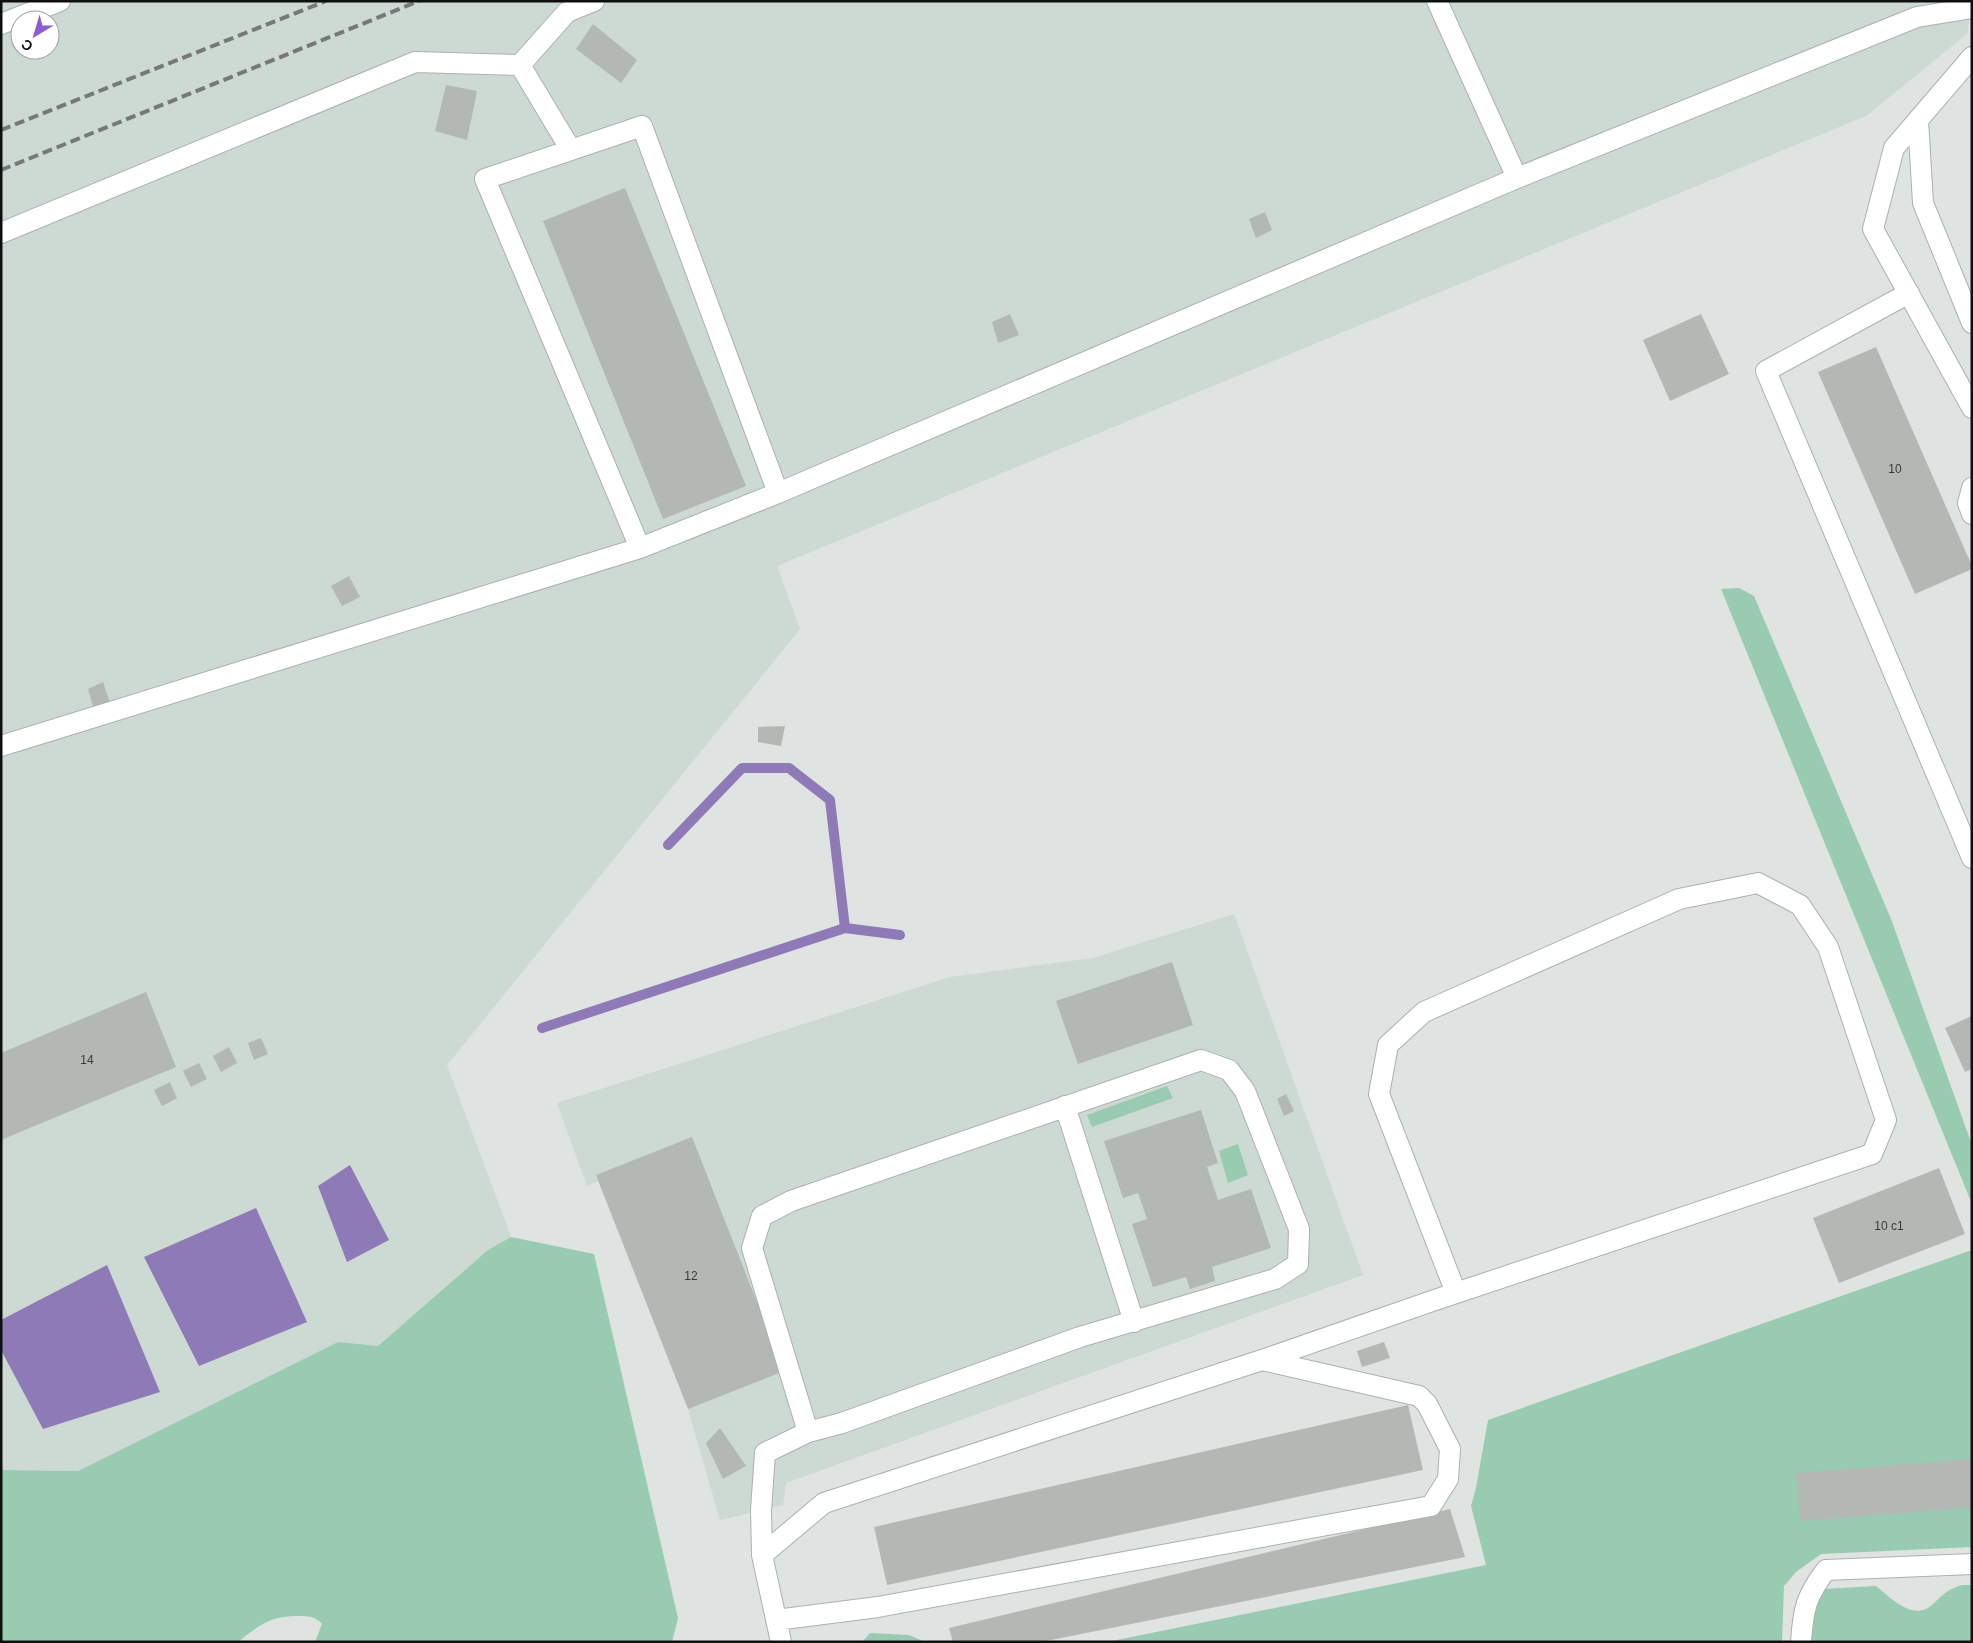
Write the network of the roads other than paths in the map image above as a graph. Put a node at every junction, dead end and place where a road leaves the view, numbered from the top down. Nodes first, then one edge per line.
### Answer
1 (60, 1) edge
2 (594, 1) edge
3 (1436, 1) edge
4 (1972, 8) edge
5 (1, 24) edge
6 (1972, 57) edge
7 (520, 65) junction
8 (1918, 120) junction
9 (571, 150) junction
10 (1517, 178) junction
11 (1, 233) edge
12 (1909, 293) junction
13 (1972, 323) edge
14 (1972, 408) edge
15 (1972, 488) edge
16 (778, 493) junction
17 (1972, 514) edge
18 (640, 548) junction
19 (1, 746) edge
20 (1972, 858) edge
21 (1065, 1106) junction
22 (1456, 1293) junction
23 (1134, 1322) junction
24 (1262, 1360) junction
25 (808, 1432) junction
26 (762, 1555) junction
27 (1972, 1564) edge
28 (776, 1620) junction
29 (781, 1642) edge
30 (1801, 1642) edge

1 - 5 lane
2 - 7 lane
3 - 10 lane
4 - 10 lane
6 - 8 lane
7 - 9 lane
7 - 11 lane
8 - 12 lane
8 - 13 lane
9 - 16 lane
9 - 18 lane
10 - 16 lane
12 - 14 lane
12 - 20 lane
15 - 17 lane
16 - 18 lane
18 - 19 lane
21 - 23 lane
21 - 23 lane
21 - 25 lane
22 - 22 lane
22 - 24 lane
23 - 25 lane
24 - 26 lane
24 - 28 lane
25 - 26 lane
26 - 28 lane
27 - 30 lane
28 - 29 lane

